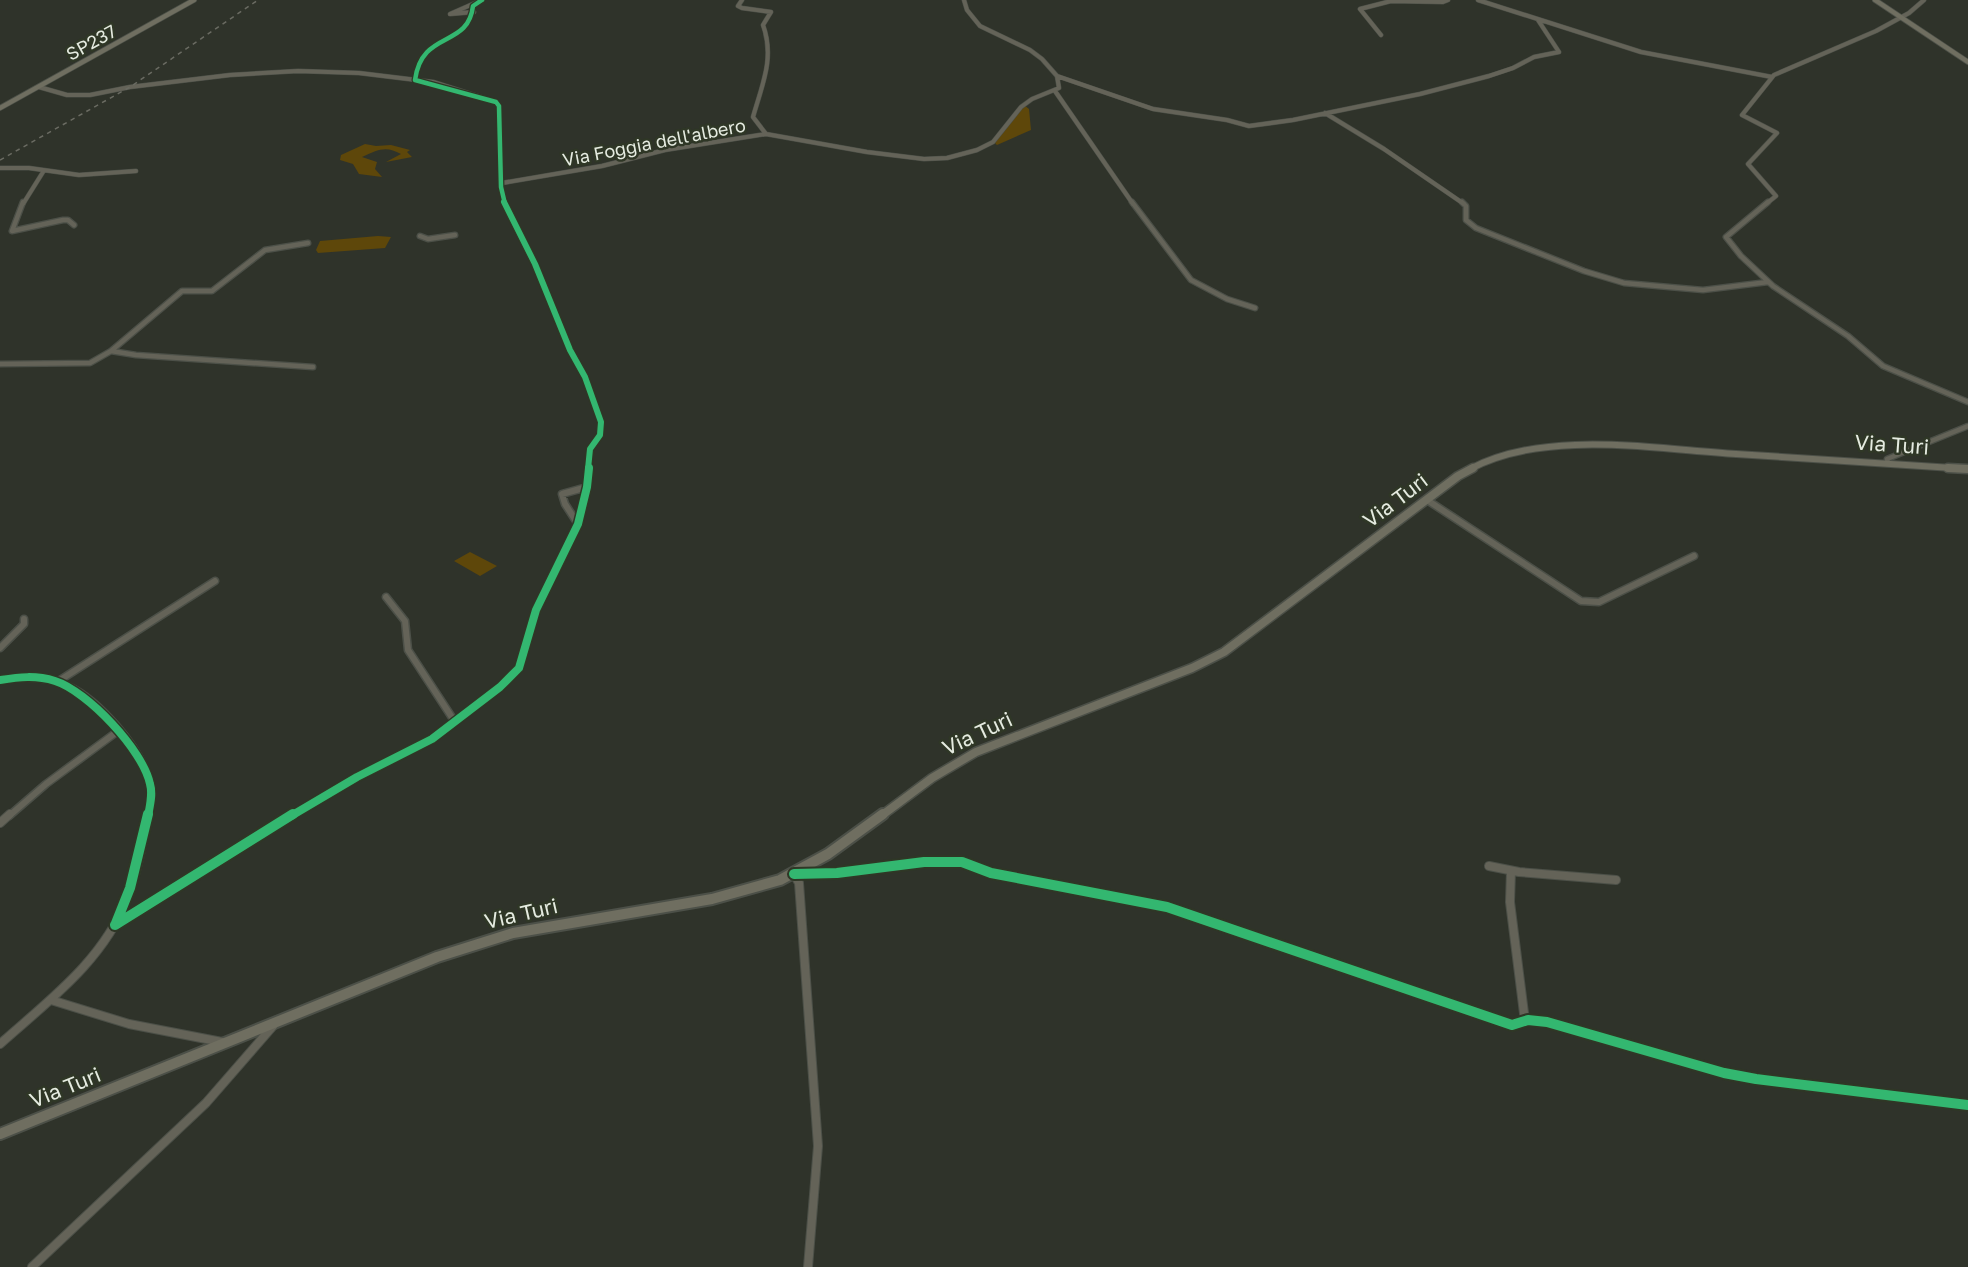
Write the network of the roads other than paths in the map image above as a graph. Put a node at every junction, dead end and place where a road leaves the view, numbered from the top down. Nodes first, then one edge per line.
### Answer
1 (194, 0) edge
2 (482, 0) edge
3 (742, 0) edge
4 (964, 0) edge
5 (1448, 0) edge
6 (1478, 0) edge
7 (1875, 0) edge
8 (1924, 0) edge
9 (473, 6) junction
10 (474, 12) junction
11 (1902, 17) junction
12 (1539, 20) junction
13 (1381, 34) dead end
14 (1968, 62) edge
15 (1057, 76) junction
16 (1772, 77) junction
17 (415, 80) junction
18 (39, 87) junction
19 (1055, 91) junction
20 (0, 108) edge
21 (1325, 114) junction
22 (766, 134) junction
23 (0, 168) edge
24 (136, 171) dead end
25 (43, 172) junction
26 (502, 183) junction
27 (74, 225) dead end
28 (455, 235) dead end
29 (420, 236) dead end
30 (308, 243) dead end
31 (223, 274) dead end
32 (230, 276) junction
33 (1768, 282) junction
34 (1255, 308) dead end
35 (111, 351) junction
36 (0, 364) edge
37 (313, 367) dead end
38 (1968, 402) edge
39 (1968, 426) edge
40 (1888, 464) junction
41 (1968, 469) edge
42 (587, 487) junction
43 (1427, 500) junction
44 (578, 524) junction
45 (1694, 556) dead end
46 (215, 581) dead end
47 (386, 597) dead end
48 (24, 620) dead end
49 (0, 648) edge
50 (0, 680) edge
51 (57, 682) junction
52 (455, 722) junction
53 (118, 731) junction
54 (0, 823) edge
55 (1489, 866) dead end
56 (1511, 871) junction
57 (794, 874) junction
58 (1616, 880) dead end
59 (115, 925) junction
60 (51, 1000) junction
61 (1525, 1021) junction
62 (276, 1022) junction
63 (225, 1043) junction
64 (0, 1044) edge
65 (1968, 1105) edge
66 (0, 1134) edge
67 (32, 1267) edge
68 (808, 1267) edge

1 - 18 main road, SP237 / SP237
2 - 9 street
3 - 22 street
4 - 15 street
5 - 13 street
6 - 12 street
7 - 11 main road
8 - 11 street
9 - 10 street
9 - 10 street
10 - 17 street
11 - 14 main road
11 - 16 street
12 - 16 street
12 - 21 street
15 - 19 street
15 - 21 street
16 - 33 street
17 - 18 street
17 - 26 street
18 - 20 main road, SP237 / SP237
19 - 22 street, Via Foggia dell'albero
19 - 34 street
21 - 33 street
22 - 26 street, Via Foggia dell'albero
23 - 25 street
24 - 25 street
25 - 27 street
26 - 42 street
28 - 29 street
30 - 32 street
31 - 32 street
32 - 35 street
33 - 38 street
35 - 36 street
35 - 37 street
39 - 40 street
40 - 41 main road, Via Turi
40 - 43 main road, Via Turi
42 - 44 street
42 - 44 street
43 - 45 street
43 - 57 main road, Via Turi
44 - 52 street
46 - 51 street
47 - 52 street
48 - 49 street
50 - 51 street
51 - 53 street
52 - 59 street
53 - 54 street
53 - 59 street
55 - 56 street
56 - 58 street
56 - 61 street
57 - 61 street
57 - 62 main road, Via Turi
57 - 68 street
59 - 60 street
60 - 63 street
60 - 64 street
61 - 65 street
62 - 63 main road, Via Turi
62 - 67 street
63 - 66 main road, Via Turi

